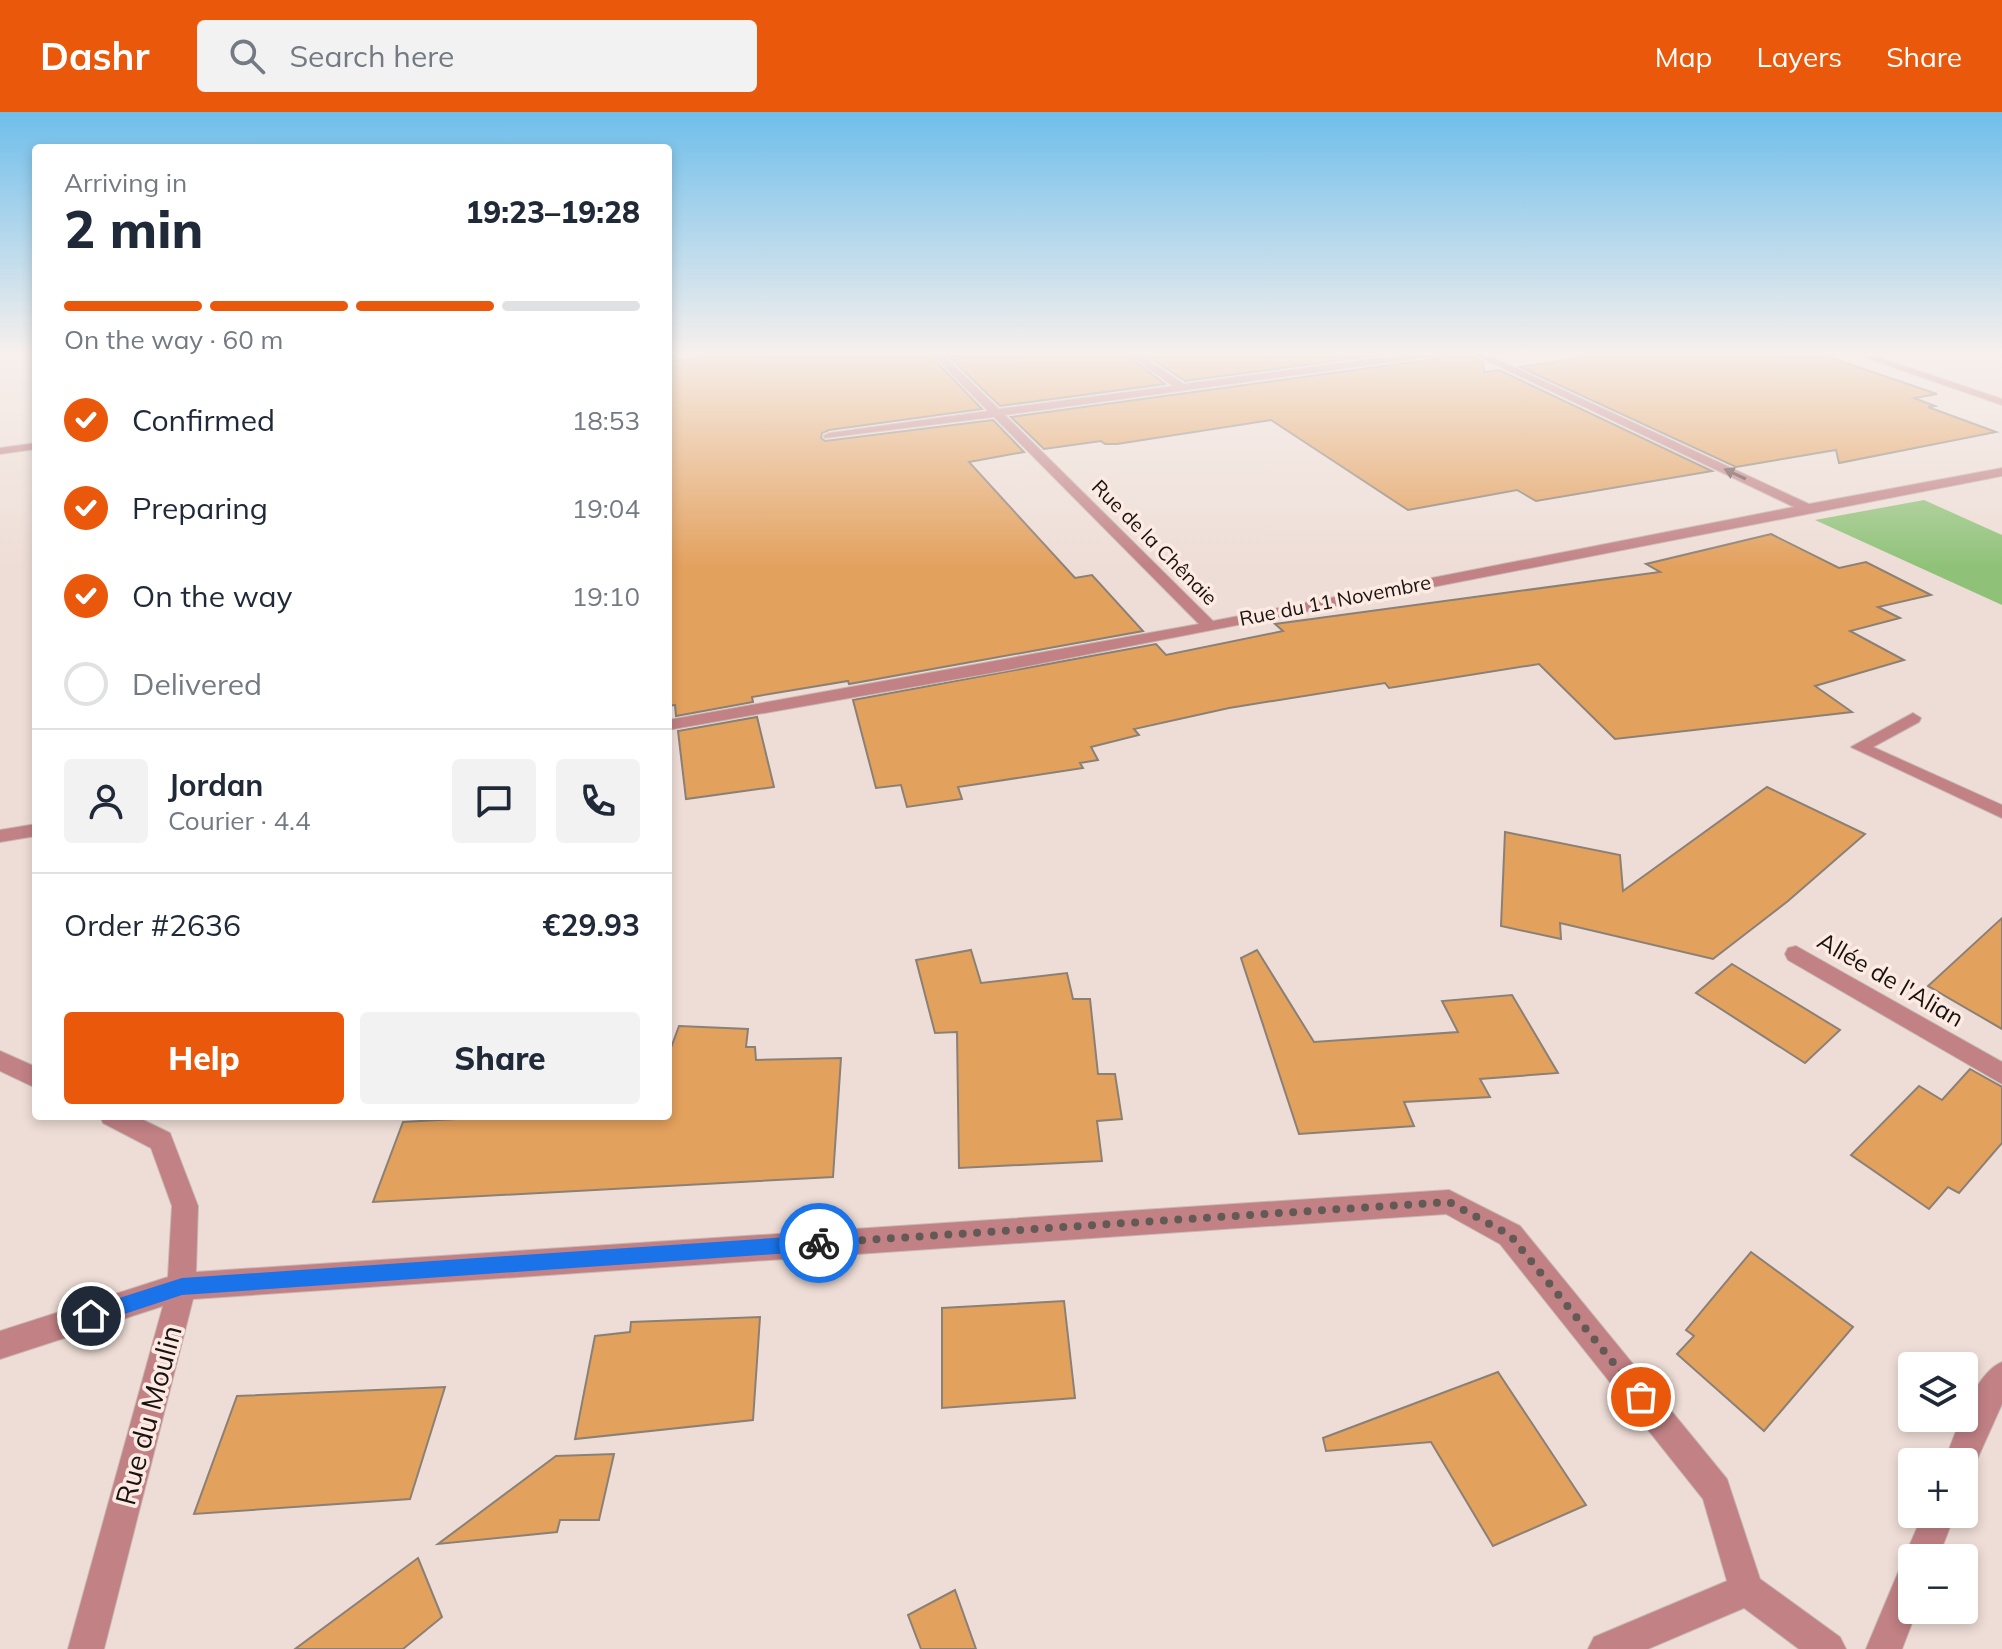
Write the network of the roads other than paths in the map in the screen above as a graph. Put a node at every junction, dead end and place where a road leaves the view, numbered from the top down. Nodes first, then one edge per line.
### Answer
1 (919, 424) edge
2 (1008, 424) edge
3 (1627, 424) edge
4 (829, 436) dead end
5 (32, 447) edge
6 (0, 451) edge
7 (2002, 472) edge
8 (1805, 507) junction
9 (1209, 625) junction
10 (1913, 718) dead end
11 (672, 724) edge
12 (2002, 812) edge
13 (32, 831) edge
14 (0, 836) edge
15 (1796, 954) dead end
16 (0, 1060) edge
17 (2002, 1074) edge
18 (32, 1076) edge
19 (120, 1120) edge
20 (182, 1286) junction
21 (0, 1345) edge
22 (2002, 1377) edge
23 (1966, 1448) edge
24 (1747, 1590) junction
25 (1898, 1614) edge
26 (86, 1649) edge
27 (1606, 1649) edge
28 (1828, 1649) edge
29 (1884, 1649) edge

1 - 4 street
2 - 9 street, Rue de la Chênaie
8 -> 3 street
5 - 6 street
7 - 8 street, Rue du 11 Novembre
8 - 9 street, Rue du 11 Novembre
9 - 11 street, Rue du 11 Novembre
10 - 12 street
13 - 14 street
15 - 17 street, Allée de l'Alian
16 - 18 street
19 - 20 street, Rue du Moulin
20 - 21 street
20 - 24 street
20 - 26 street, Rue du Moulin
22 - 23 street
24 - 27 street
24 - 28 street
25 - 29 street

